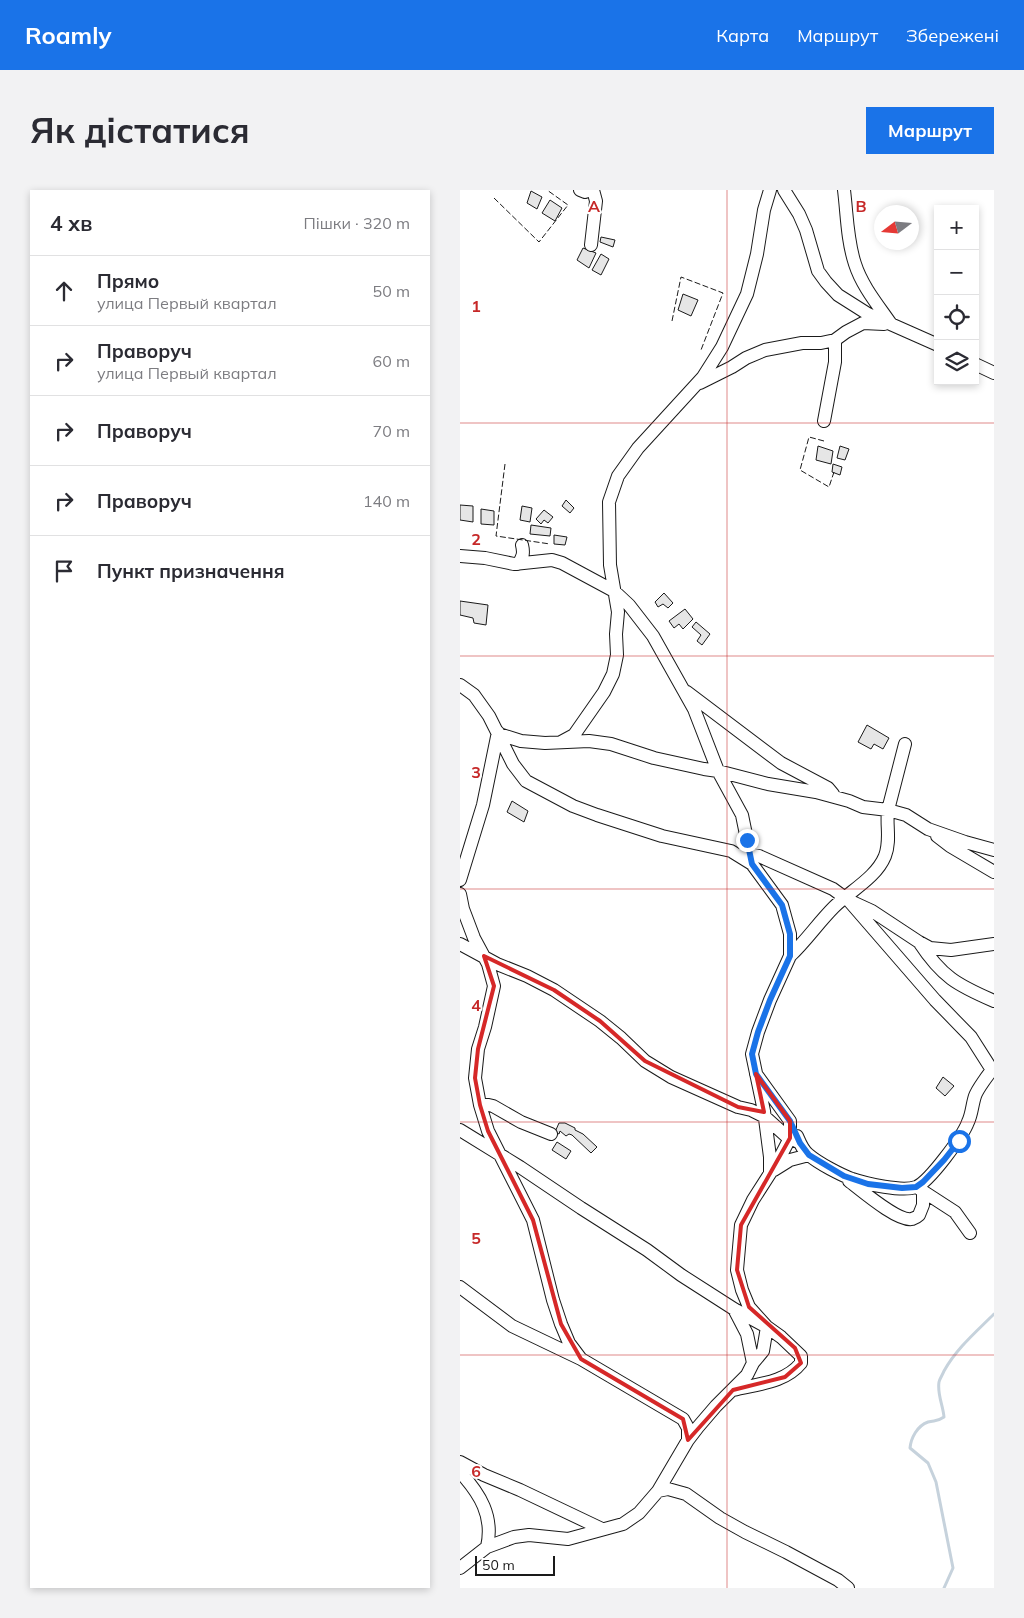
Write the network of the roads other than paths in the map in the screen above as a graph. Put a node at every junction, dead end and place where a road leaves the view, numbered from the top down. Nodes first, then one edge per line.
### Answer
1 (580, 190) edge
2 (591, 190) edge
3 (770, 190) edge
4 (784, 190) edge
5 (844, 190) edge
6 (591, 245) dead end
7 (891, 324) junction
8 (835, 340) junction
9 (934, 343) edge
10 (979, 366) edge
11 (994, 373) edge
12 (695, 386) junction
13 (824, 421) dead end
14 (522, 545) dead end
15 (460, 556) edge
16 (518, 564) junction
17 (614, 591) junction
18 (460, 684) edge
19 (683, 689) junction
20 (498, 733) junction
21 (561, 742) junction
22 (905, 744) dead end
23 (718, 771) junction
24 (836, 798) junction
25 (888, 810) junction
26 (928, 829) junction
27 (994, 850) edge
28 (751, 859) junction
29 (994, 872) edge
30 (460, 880) edge
31 (460, 894) edge
32 (847, 898) junction
33 (919, 942) junction
34 (460, 944) edge
35 (994, 944) edge
36 (484, 956) junction
37 (790, 956) junction
38 (994, 1000) edge
39 (993, 1069) edge
40 (756, 1074) junction
41 (480, 1103) junction
42 (765, 1117) junction
43 (460, 1130) edge
44 (551, 1134) dead end
45 (795, 1140) junction
46 (500, 1154) junction
47 (809, 1155) junction
48 (770, 1173) junction
49 (844, 1176) junction
50 (920, 1189) junction
51 (970, 1233) dead end
52 (460, 1288) edge
53 (734, 1309) junction
54 (767, 1327) junction
55 (582, 1359) junction
56 (753, 1363) junction
57 (734, 1390) junction
58 (688, 1440) junction
59 (460, 1462) edge
60 (673, 1467) junction
61 (460, 1472) edge
62 (658, 1491) junction
63 (686, 1494) junction
64 (602, 1529) junction
65 (487, 1547) junction
66 (460, 1568) edge
67 (848, 1588) edge

1 - 2 street
2 - 6 street
3 - 12 street
4 - 7 street
5 - 7 street
7 - 8 street
7 - 9 street
8 - 12 street
8 - 13 street
10 - 11 street
12 - 17 street
14 - 16 street
15 - 16 street
16 - 17 street
17 - 19 street
17 - 21 street
18 - 20 street
19 - 23 street
19 - 24 street
20 - 21 street
20 - 28 street
20 - 30 street
21 - 23 street
22 - 25 street
23 - 24 street
23 - 28 street
24 - 25 street
25 - 26 street
25 - 32 street
26 - 27 street
26 - 29 street
28 - 32 street
28 - 37 street
31 - 36 street
32 - 33 street
32 - 37 street
32 - 39 street
33 - 35 street
33 - 38 street
34 - 36 street
36 - 41 street
36 - 42 street
37 - 40 street
39 - 50 street
40 - 42 street
40 - 45 street
41 - 44 street
41 - 46 street
42 - 45 street
42 - 48 street
43 - 46 street
45 - 47 street
45 - 48 street
46 - 53 street
46 - 55 street
47 - 48 street
47 - 49 street
48 - 54 street
49 - 50 street
49 - 50 street
50 - 51 street
52 - 55 street
53 - 54 street
53 - 56 street
54 - 56 street
54 - 57 street
55 - 58 street
56 - 57 street
57 - 58 street
58 - 60 street
59 - 64 street
60 - 62 street
60 - 63 street
61 - 65 street
62 - 63 street
62 - 64 street
63 - 67 street
64 - 65 street
65 - 66 street

